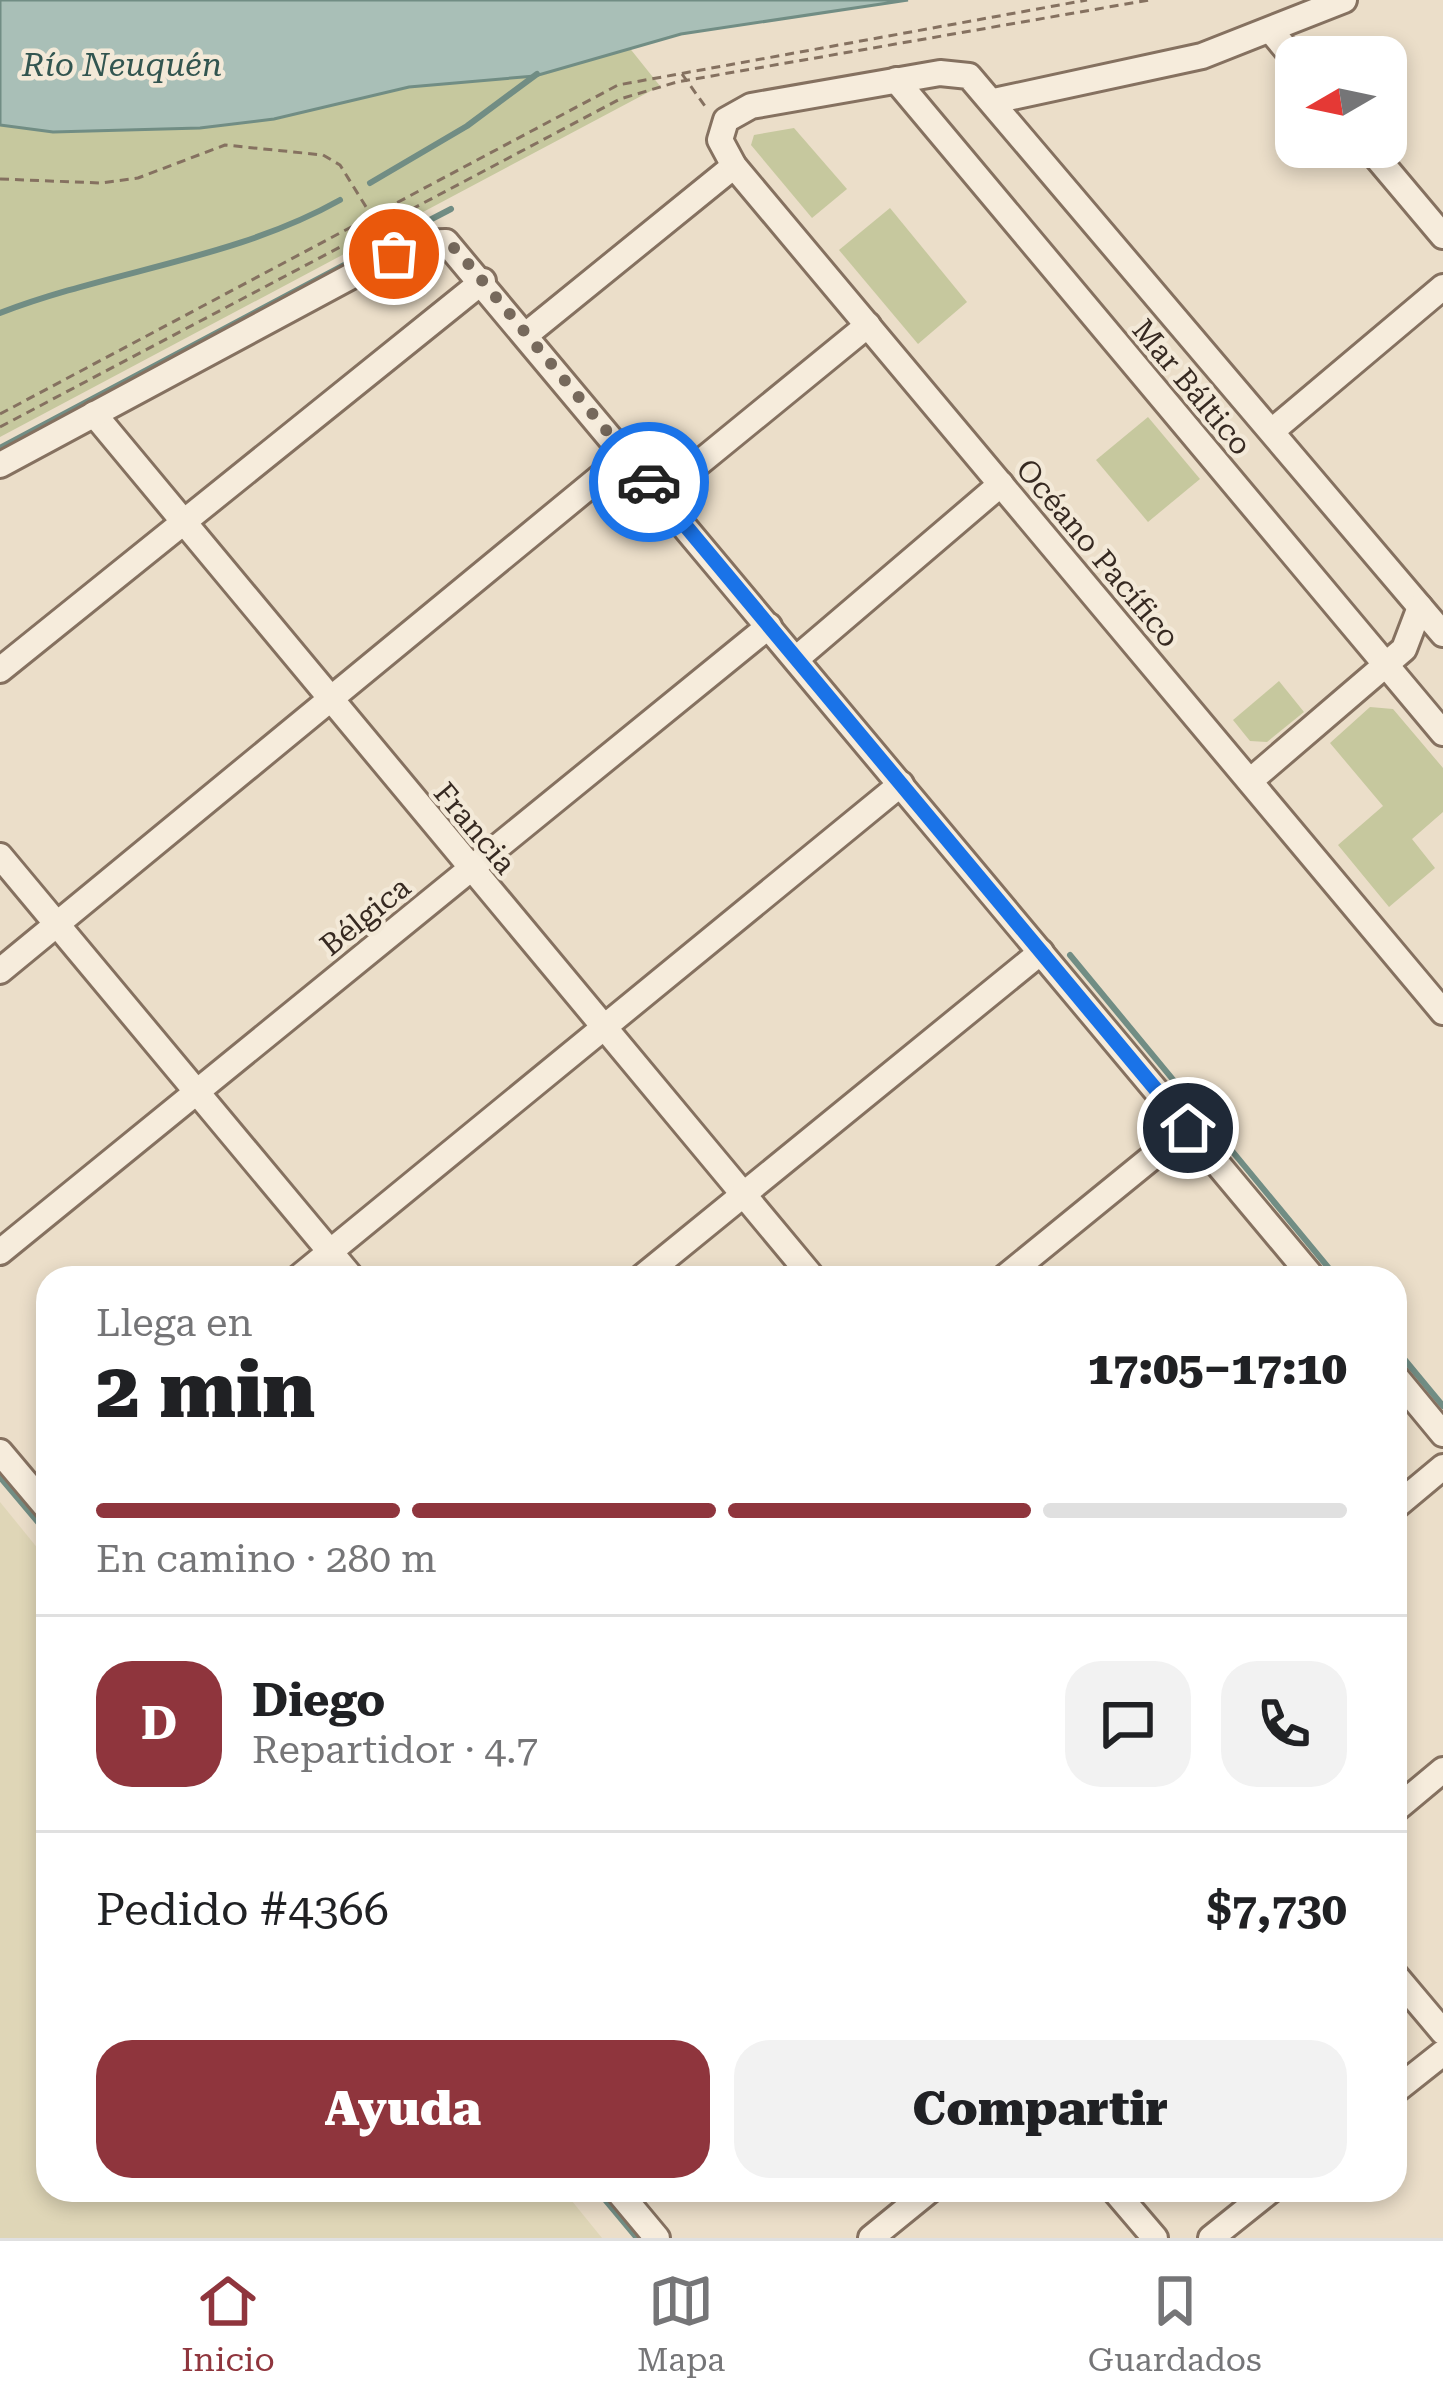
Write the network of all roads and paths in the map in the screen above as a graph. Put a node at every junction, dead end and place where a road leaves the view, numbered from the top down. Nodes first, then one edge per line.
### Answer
1 (1087, 0) edge
2 (1149, 0) edge
3 (1345, 0) edge
4 (1272, 32) junction
5 (1275, 36) edge
6 (682, 72) junction
7 (896, 80) junction
8 (684, 81) junction
9 (994, 101) junction
10 (722, 127) junction
11 (734, 166) junction
12 (1386, 168) edge
13 (0, 179) edge
14 (372, 215) junction
15 (378, 225) junction
16 (1443, 236) edge
17 (394, 254) junction
18 (483, 281) junction
19 (1443, 287) edge
20 (868, 325) junction
21 (527, 334) junction
22 (0, 414) edge
23 (94, 414) junction
24 (0, 427) edge
25 (1273, 431) junction
26 (627, 455) junction
27 (0, 465) edge
28 (1001, 484) junction
29 (660, 495) junction
30 (182, 524) junction
31 (1420, 607) junction
32 (769, 626) junction
33 (1443, 635) edge
34 (1395, 657) junction
35 (796, 658) junction
36 (0, 670) edge
37 (329, 700) junction
38 (1443, 733) edge
39 (1250, 781) junction
40 (901, 784) junction
41 (0, 856) edge
42 (470, 869) junction
43 (57, 924) junction
44 (1041, 952) junction
45 (0, 971) edge
46 (1443, 1012) edge
47 (603, 1028) junction
48 (197, 1092) junction
49 (1188, 1128) junction
50 (743, 1195) junction
51 (0, 1252) edge
52 (330, 1252) junction
53 (313, 1266) edge
54 (342, 1266) edge
55 (656, 1266) edge
56 (803, 1266) edge
57 (1019, 1266) edge
58 (1303, 1266) edge
59 (1407, 1390) edge
60 (1443, 1434) edge
61 (0, 1452) edge
62 (1443, 1468) edge
63 (36, 1487) edge
64 (1407, 1497) edge
65 (1443, 1770) edge
66 (1407, 1800) edge
67 (1407, 1989) edge
68 (1443, 2032) edge
69 (1443, 2053) edge
70 (1407, 2082) edge
71 (627, 2202) edge
72 (916, 2202) edge
73 (1124, 2202) edge
74 (1256, 2202) edge
75 (657, 2238) edge
76 (872, 2238) edge
77 (1155, 2238) edge
78 (1210, 2238) edge

1 - 6 path
2 - 8 path
3 - 4 street
4 - 5 street
4 - 9 street
6 - 8 path
6 - 14 path
7 - 9 street, Mar Báltico
7 - 10 street
7 - 34 street, Mar Báltico
8 - 10 path
8 - 15 path
9 - 25 street, Mar Báltico
10 - 11 street, Océano Pacífico
11 - 20 street, Océano Pacífico
11 - 21 street
12 - 16 street
13 - 14 path
14 - 15 path
14 - 22 path
15 - 17 path
15 - 24 path
17 - 18 street
17 - 23 street
18 - 21 street
18 - 30 street
19 - 25 street
20 - 28 street, Océano Pacífico
20 - 29 street
21 - 26 street
23 - 27 street
23 - 30 street, Francia
25 - 31 street, Mar Báltico
26 - 29 street
26 - 37 street
28 - 35 street
28 - 39 street, Océano Pacífico
29 - 32 street
30 - 36 street
30 - 37 street, Francia
31 - 33 street, Mar Báltico
31 - 34 street
32 - 35 street
32 - 42 street, Bélgica
33 - 34 street
34 - 38 street, Mar Báltico
34 - 39 street
35 - 40 street
37 - 42 street, Francia
37 - 43 street
39 - 46 street, Océano Pacífico
40 - 44 street
40 - 47 street
41 - 43 street
42 - 47 street, Francia
42 - 48 street, Bélgica
43 - 45 street
43 - 48 street
44 - 49 street
44 - 50 street
47 - 50 street, Francia
47 - 52 street
48 - 51 street, Bélgica
48 - 52 street
49 - 57 street
49 - 58 street
50 - 55 street
50 - 56 street, Francia
52 - 53 street
52 - 54 street
59 - 60 street
61 - 63 street
62 - 64 street
65 - 66 street
67 - 68 street
69 - 70 street
71 - 75 street
72 - 76 street
73 - 77 street
74 - 78 street

